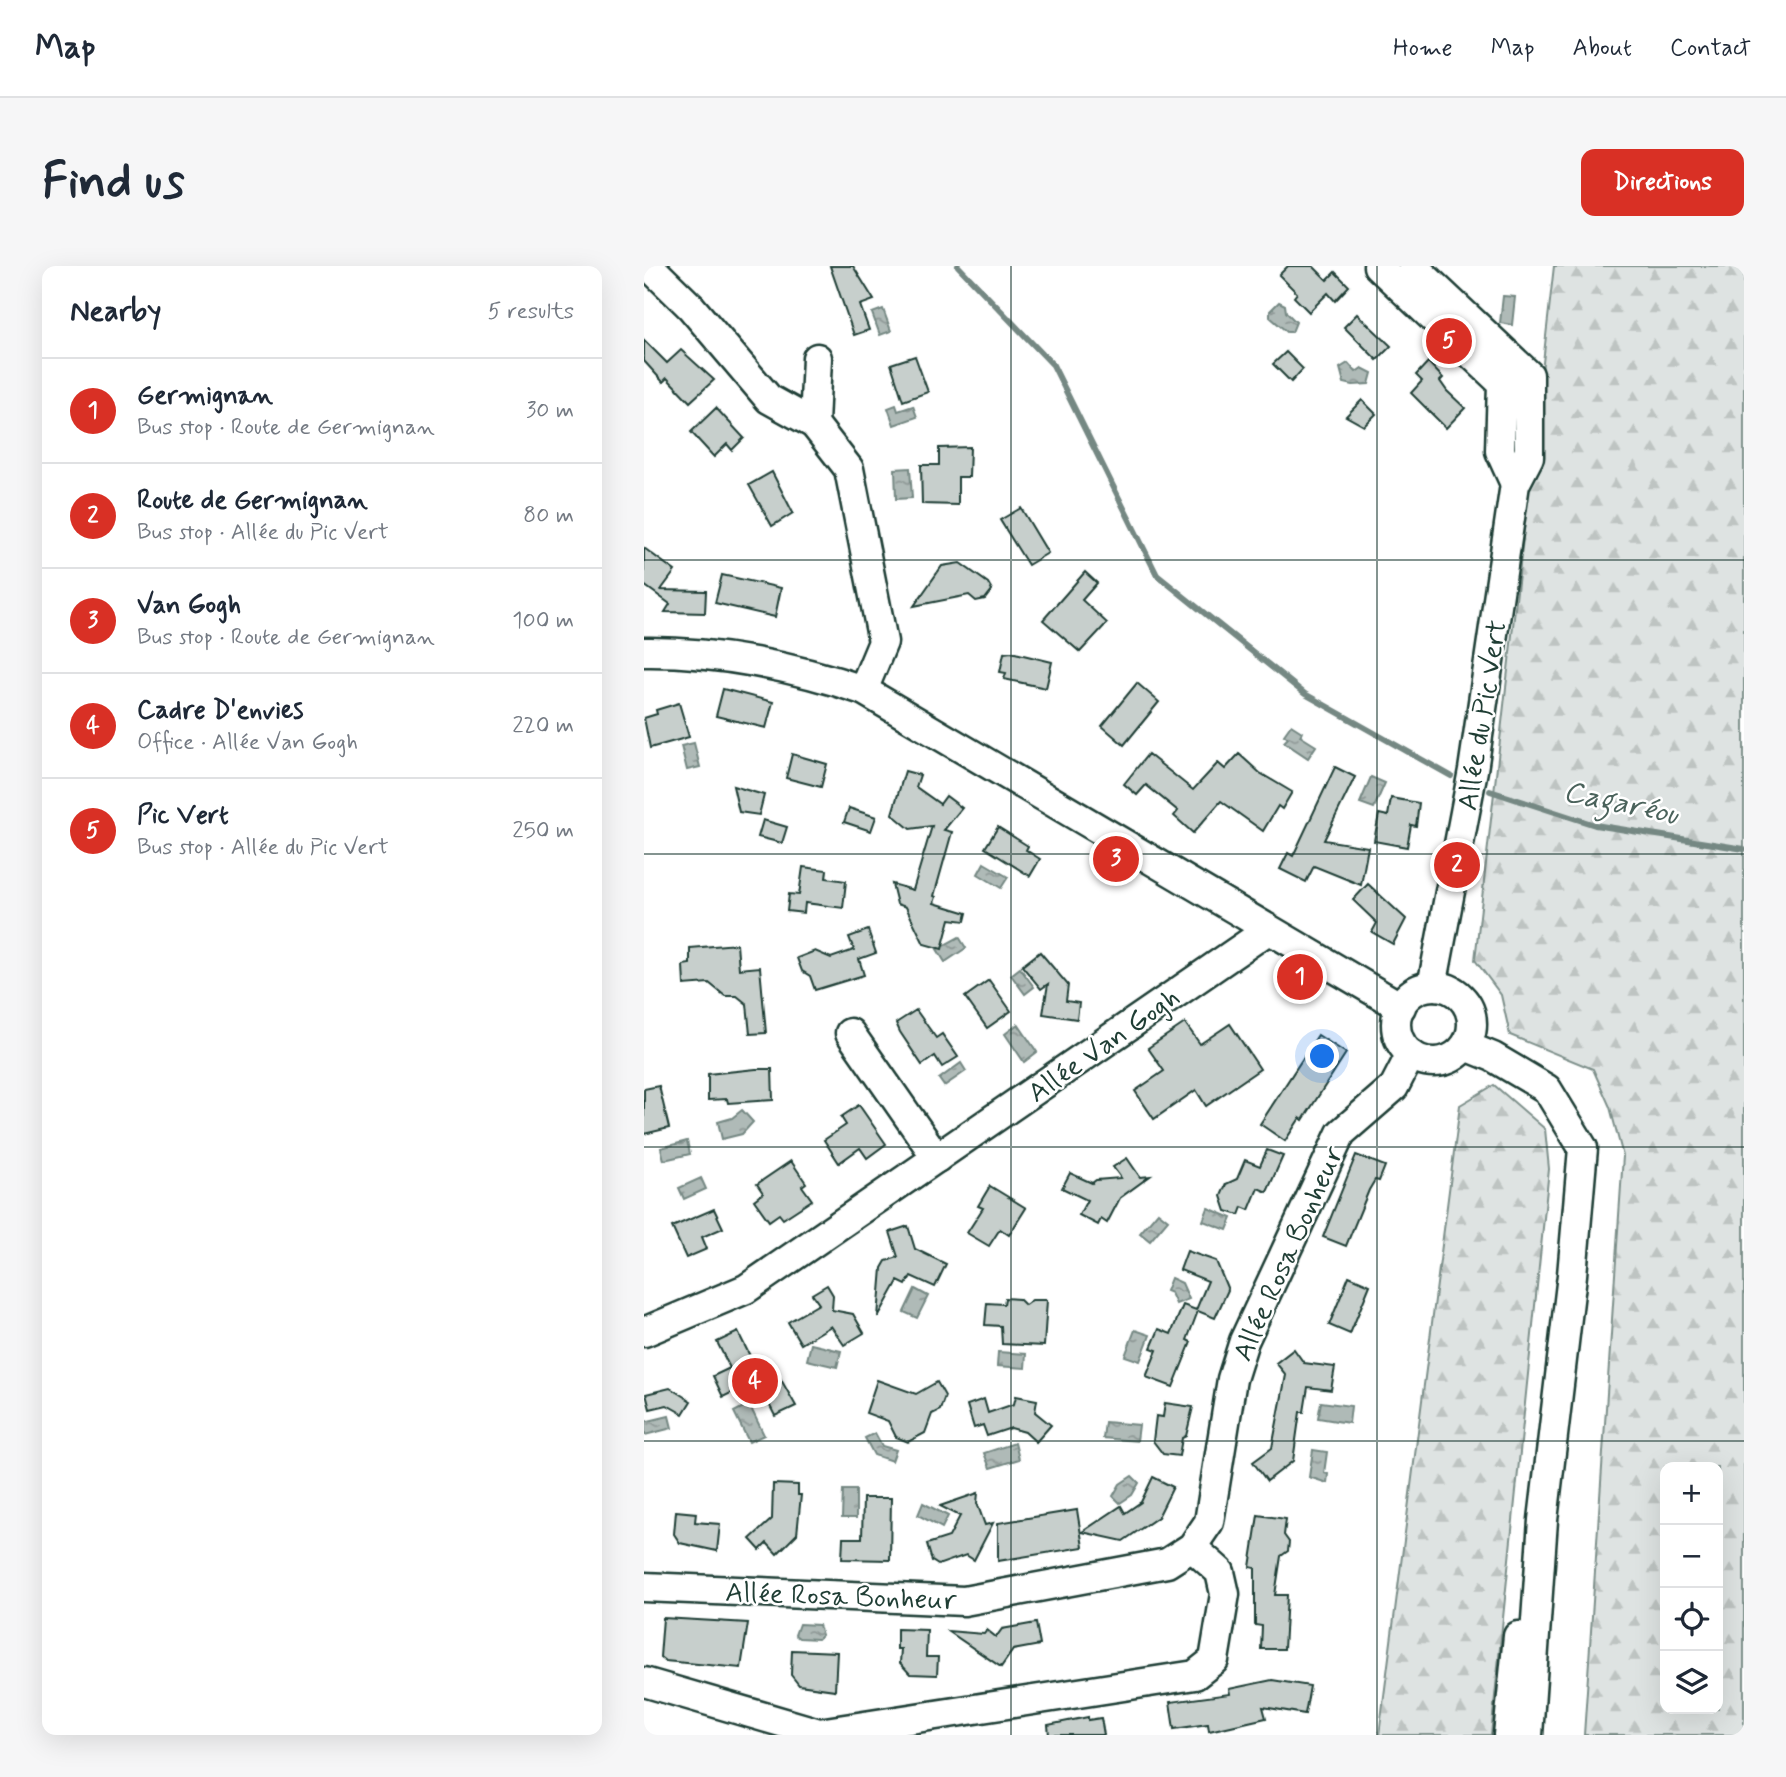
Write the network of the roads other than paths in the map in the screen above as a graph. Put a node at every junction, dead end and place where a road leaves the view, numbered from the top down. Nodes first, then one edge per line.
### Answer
1 (649, 266) edge
2 (1378, 266) edge
3 (1413, 266) edge
4 (817, 358) dead end
5 (814, 424) junction
6 (1515, 484) junction
7 (644, 652) edge
8 (863, 690) junction
9 (1268, 930) junction
10 (1436, 986) junction
11 (1401, 1007) junction
12 (850, 1033) dead end
13 (1466, 1046) junction
14 (1410, 1054) junction
15 (937, 1158) junction
16 (644, 1332) edge
17 (1543, 1520) junction
18 (1192, 1546) junction
19 (644, 1587) edge
20 (644, 1682) edge
21 (1508, 1735) edge
22 (1528, 1735) edge

1 - 5 street
2 - 6 street
3 - 6 street, Allée du Pic Vert
4 - 5 street
5 - 8 street
6 - 10 street, Allée du Pic Vert
7 - 8 street
8 - 9 street
9 - 11 street
9 - 15 street, Allée Van Gogh
10 - 11 street
10 - 13 street
11 - 14 street
12 - 15 street
13 - 14 street
13 - 17 street
14 - 18 street, Allée Rosa Bonheur
15 - 16 street, Allée Van Gogh
17 - 21 street
17 - 22 street
18 - 19 street, Allée Rosa Bonheur
18 - 20 street

